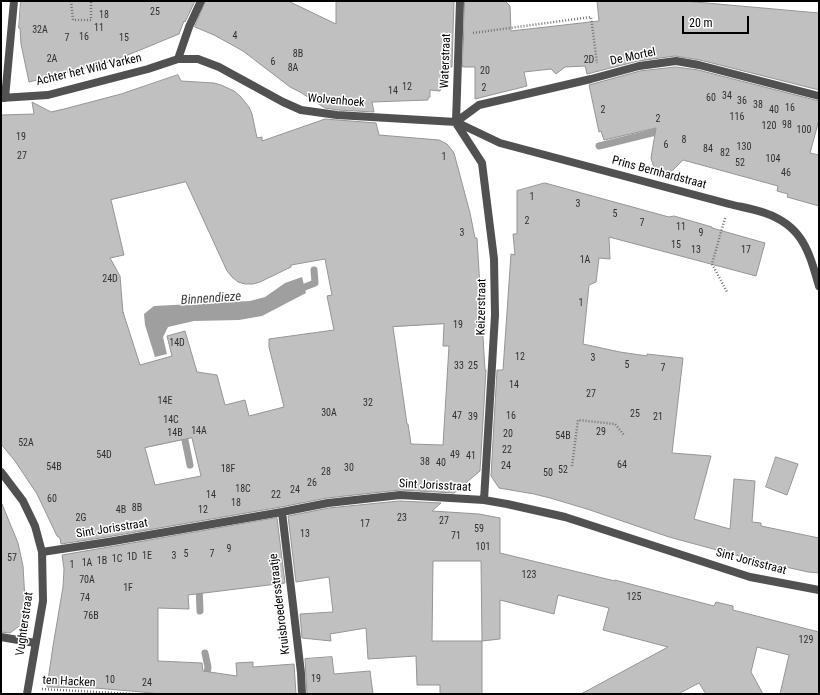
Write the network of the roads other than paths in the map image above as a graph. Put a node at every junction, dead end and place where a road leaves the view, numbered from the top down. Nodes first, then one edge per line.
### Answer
1 (14, 1) edge
2 (201, 1) edge
3 (460, 1) edge
4 (178, 59) junction
5 (819, 96) edge
6 (3, 98) edge
7 (456, 122) junction
8 (819, 286) edge
9 (1, 472) edge
10 (484, 500) junction
11 (282, 512) junction
12 (42, 552) junction
13 (819, 590) edge
14 (1, 637) edge
15 (35, 643) junction
16 (27, 691) edge
17 (302, 694) edge

1 - 6 street
2 - 4 street
3 - 7 street, Waterstraat
4 - 6 street, Achter het Wild Varken
4 - 7 street, Wolvenhoek
5 - 7 street, De Mortel
7 - 8 street, Prins Bernhardstraat
7 - 10 street, Keizerstraat
9 - 12 street, Vughterstraat
10 - 11 street, Sint Jorisstraat
10 - 13 street, Sint Jorisstraat
11 - 12 street, Sint Jorisstraat
11 - 17 street, Kruisbroedersstraatje
12 - 15 street, Vughterstraat
14 - 15 street
15 - 16 street, Vughterstraat

